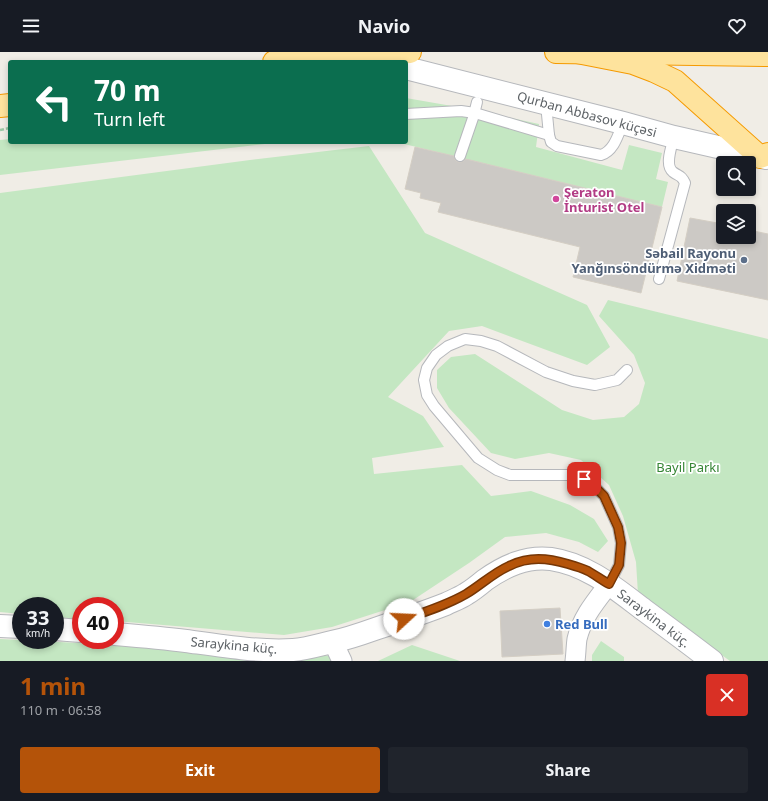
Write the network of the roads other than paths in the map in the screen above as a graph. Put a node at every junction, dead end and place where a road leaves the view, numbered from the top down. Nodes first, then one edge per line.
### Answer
1 (410, 52) edge
2 (556, 52) edge
3 (577, 52) edge
4 (353, 55) junction
5 (768, 55) edge
6 (297, 60) edge
7 (373, 60) edge
8 (408, 69) edge
9 (477, 102) dead end
10 (546, 104) junction
11 (475, 113) junction
12 (408, 114) edge
13 (623, 123) junction
14 (549, 135) junction
15 (674, 137) junction
16 (460, 156) dead end
17 (766, 156) edge
18 (659, 279) dead end
19 (627, 370) dead end
20 (609, 584) junction
21 (0, 626) edge
22 (12, 627) edge
23 (124, 635) edge
24 (337, 652) edge
25 (575, 661) edge
26 (712, 661) edge

1 - 4 highway
2 - 3 highway
3 - 5 highway
3 - 17 highway
4 - 6 highway
4 - 7 street
8 - 10 street, Qurban Abbasov küçəsi
9 - 11 lane
10 - 13 street, Qurban Abbasov küçəsi
10 - 14 lane
11 - 12 lane
11 - 14 lane
11 - 16 lane
13 - 14 lane
13 - 15 street, Qurban Abbasov küçəsi
15 - 17 street, Qurban Abbasov küçəsi
15 - 18 lane
19 - 20 lane
20 - 24 street, Saraykina küç.
20 - 25 street
20 - 26 street, Saraykina küç.
21 - 22 street
23 - 24 street, Saraykina küç.

